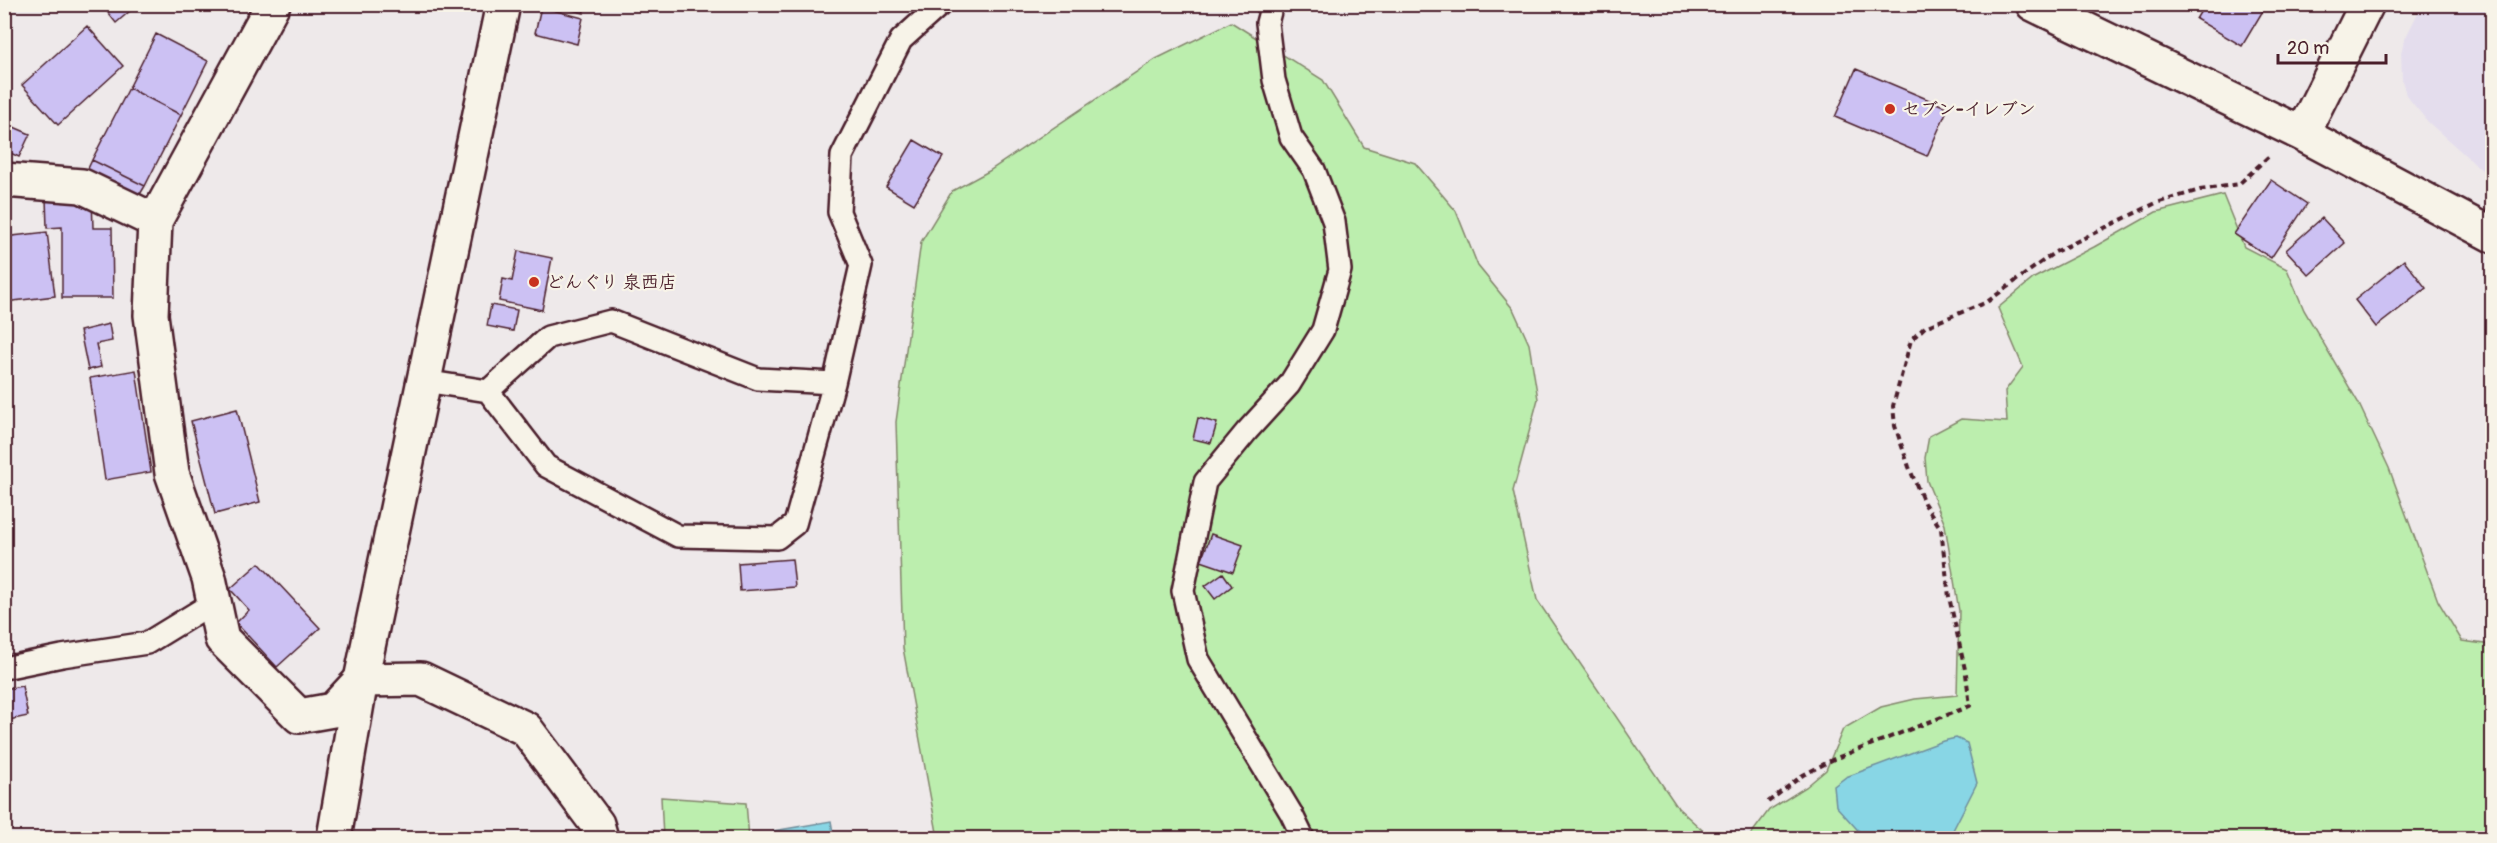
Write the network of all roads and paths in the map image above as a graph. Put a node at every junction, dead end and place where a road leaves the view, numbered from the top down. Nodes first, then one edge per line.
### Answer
1 (273, 4) edge
2 (503, 4) edge
3 (941, 4) edge
4 (1272, 4) edge
5 (2034, 4) edge
6 (2367, 4) edge
7 (2297, 131) junction
8 (4, 180) edge
9 (154, 221) junction
10 (2493, 235) edge
11 (424, 381) junction
12 (834, 383) junction
13 (488, 390) junction
14 (214, 602) junction
15 (4, 668) edge
16 (361, 680) junction
17 (1768, 802) dead end
18 (334, 838) edge
19 (601, 838) edge
20 (1303, 838) edge

1 - 9 street
2 - 11 street
3 - 12 lane
4 - 20 lane
5 - 7 street
6 - 7 street
7 - 10 street
7 - 17 path
8 - 9 street
9 - 14 street
11 - 13 lane
11 - 16 street
12 - 13 lane
12 - 13 lane
14 - 15 lane
14 - 16 street
16 - 18 street
16 - 19 street

